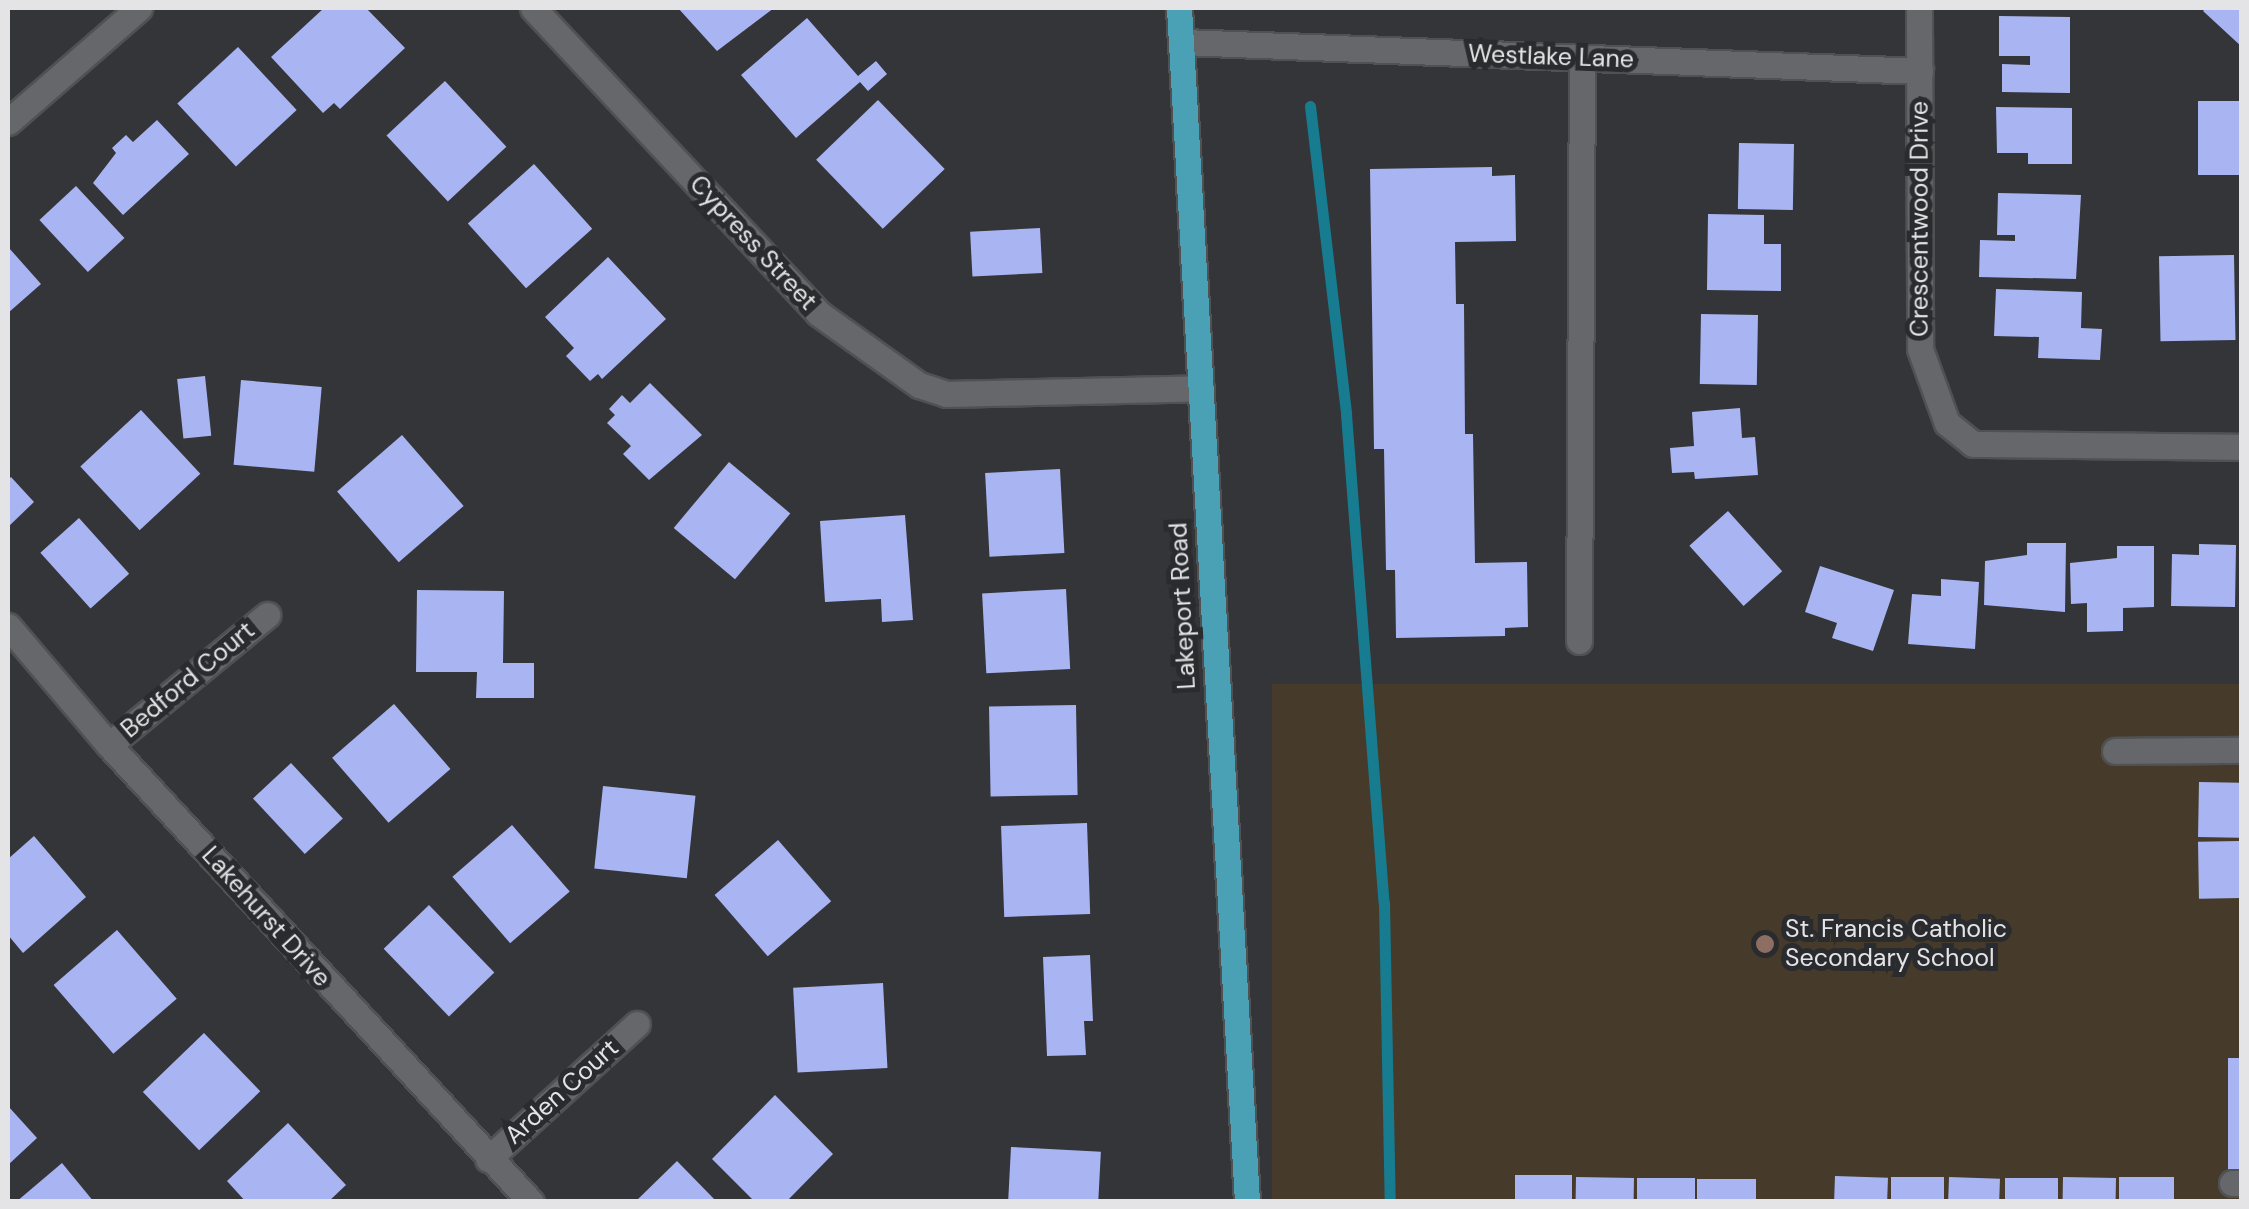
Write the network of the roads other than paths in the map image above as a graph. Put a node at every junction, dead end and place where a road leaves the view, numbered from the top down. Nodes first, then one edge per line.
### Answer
1 (139, 8) edge
2 (533, 8) edge
3 (1179, 8) edge
4 (1919, 8) edge
5 (1183, 42) junction
6 (1582, 58) junction
7 (1920, 71) junction
8 (8, 122) edge
9 (1200, 388) junction
10 (2242, 446) edge
11 (267, 615) dead end
12 (8, 626) edge
13 (1580, 641) dead end
14 (110, 746) junction
15 (2242, 750) edge
16 (2115, 751) dead end
17 (637, 1024) dead end
18 (488, 1159) junction
19 (531, 1202) edge
20 (1247, 1202) edge

1 - 8 street
2 - 9 street, Cypress Street
3 - 5 main road, Lakeport Road
4 - 7 street, Crescentwood Drive
5 - 6 street, Westlake Lane
5 - 9 main road, Lakeport Road
6 - 7 street, Westlake Lane
6 - 13 street
7 - 10 street, Crescentwood Drive
9 - 20 main road, Lakeport Road
11 - 14 street, Bedford Court
12 - 14 street, Lakehurst Drive
14 - 18 street, Lakehurst Drive
15 - 16 street
17 - 18 street, Arden Court
18 - 19 street, Lakehurst Drive

